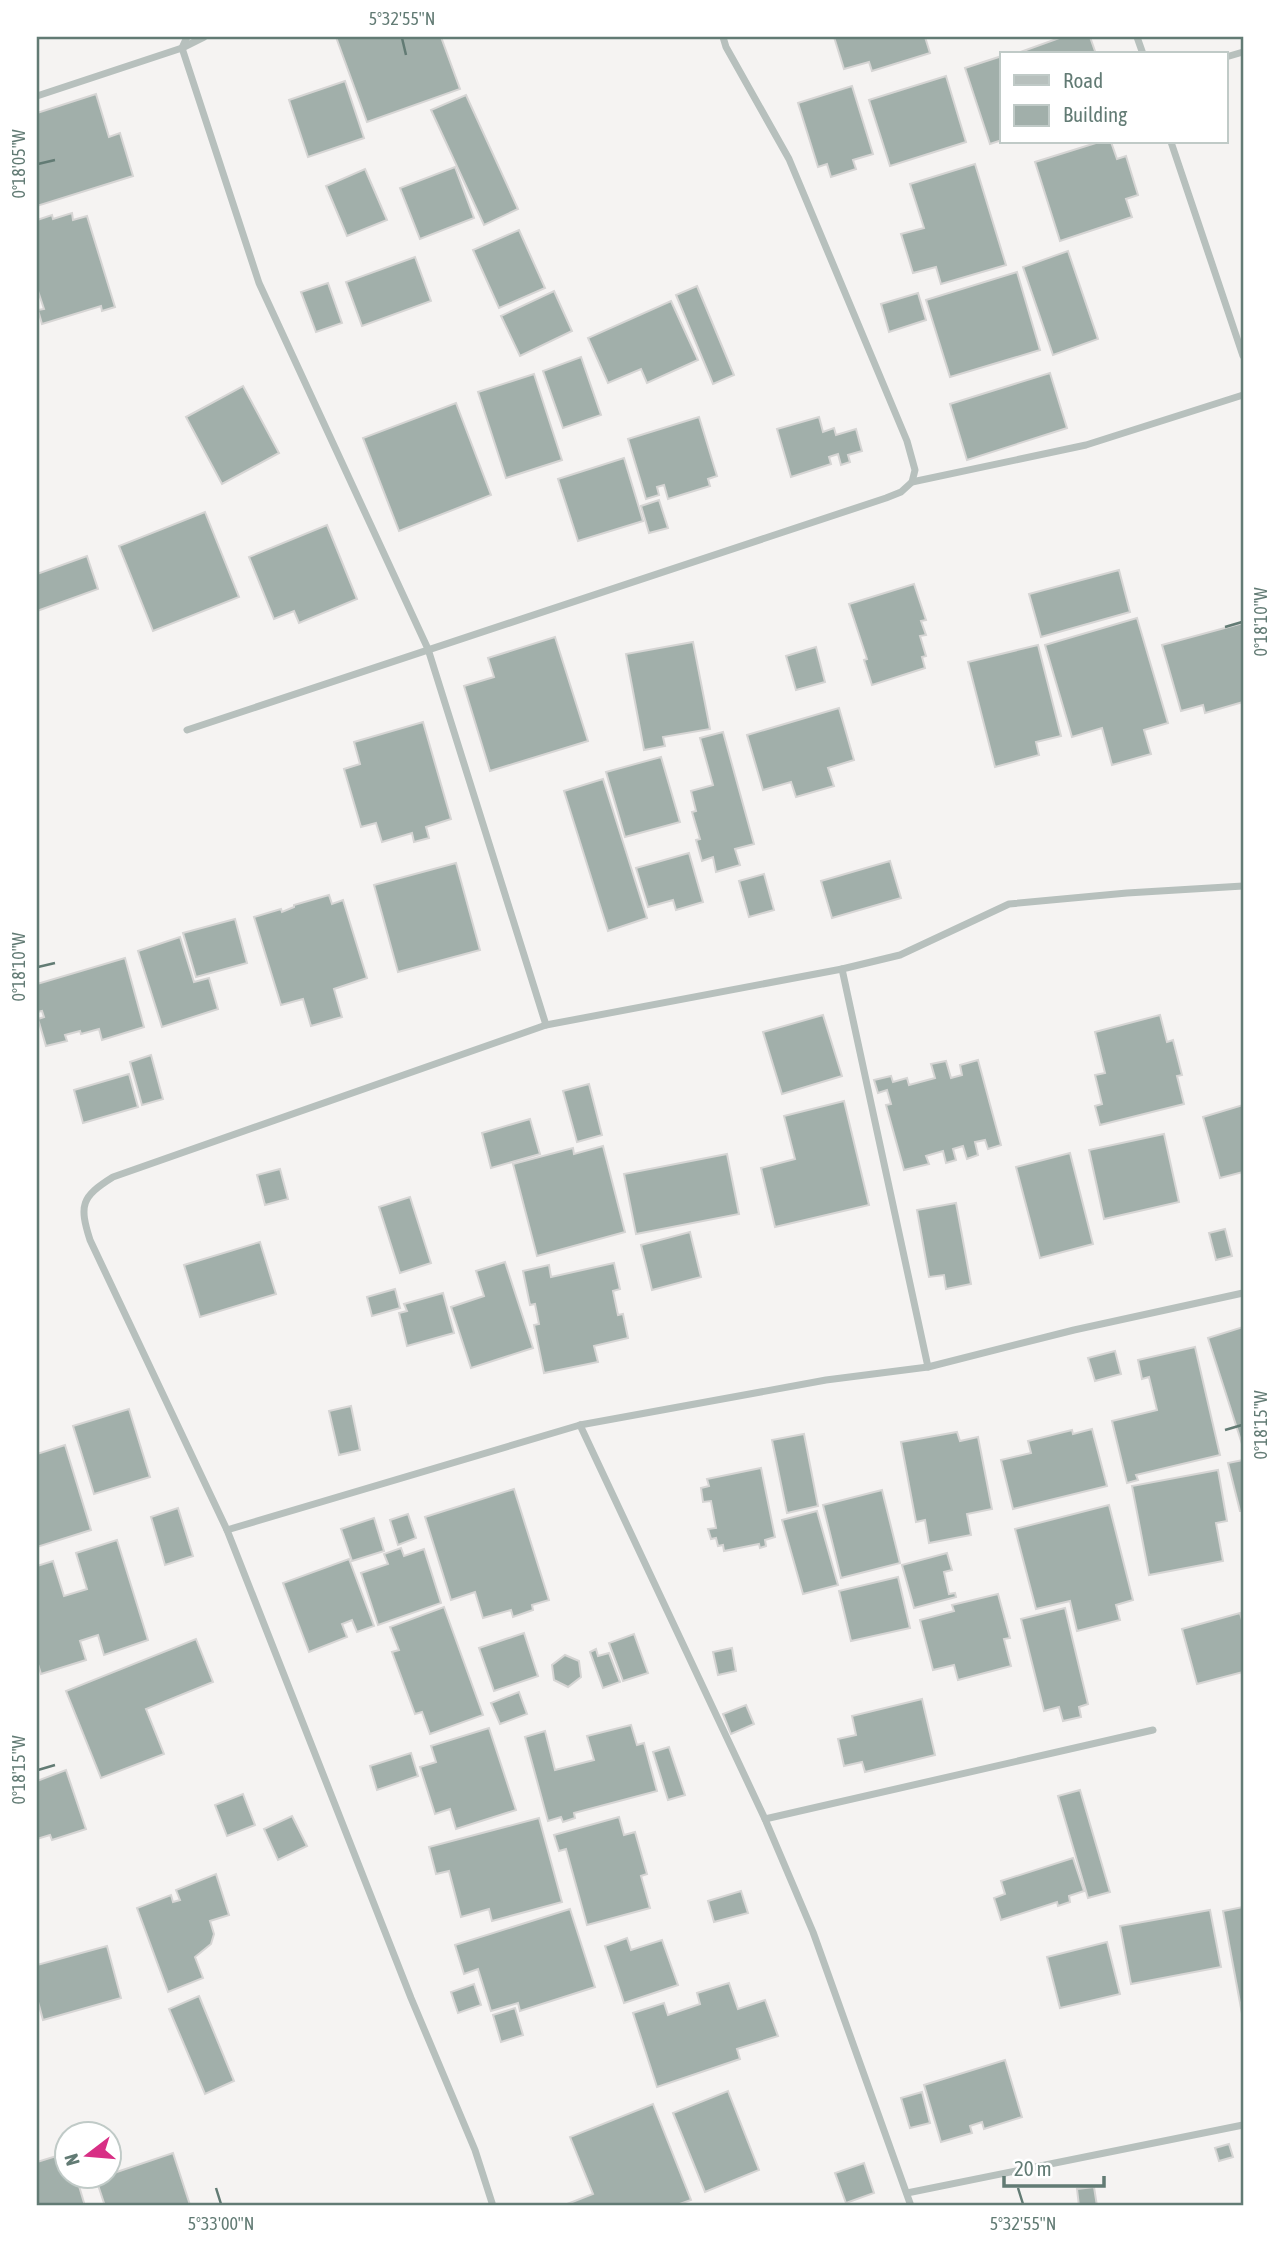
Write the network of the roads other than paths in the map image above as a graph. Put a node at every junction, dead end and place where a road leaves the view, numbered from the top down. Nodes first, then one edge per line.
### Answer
1 (187, 37) edge
2 (204, 37) edge
3 (723, 37) edge
4 (182, 48) junction
5 (37, 96) edge
6 (1172, 144) edge
7 (1243, 356) edge
8 (1243, 395) edge
9 (912, 482) junction
10 (428, 649) junction
11 (187, 730) dead end
12 (1243, 886) edge
13 (842, 970) junction
14 (546, 1026) junction
15 (1243, 1293) edge
16 (928, 1367) junction
17 (580, 1425) junction
18 (227, 1530) junction
19 (1153, 1730) dead end
20 (765, 1819) junction
21 (1243, 2125) edge
22 (907, 2193) junction
23 (493, 2206) edge
24 (911, 2206) edge

1 - 4 street
2 - 4 street
3 - 9 street
4 - 5 street
4 - 10 street
6 - 7 street
8 - 9 street
9 - 10 street
10 - 11 street
10 - 14 street
12 - 13 street
13 - 14 street
13 - 16 street
14 - 18 street
15 - 16 street
16 - 17 street
17 - 18 street
17 - 20 street
18 - 23 street
19 - 20 street
20 - 22 street
21 - 22 street
22 - 24 street

